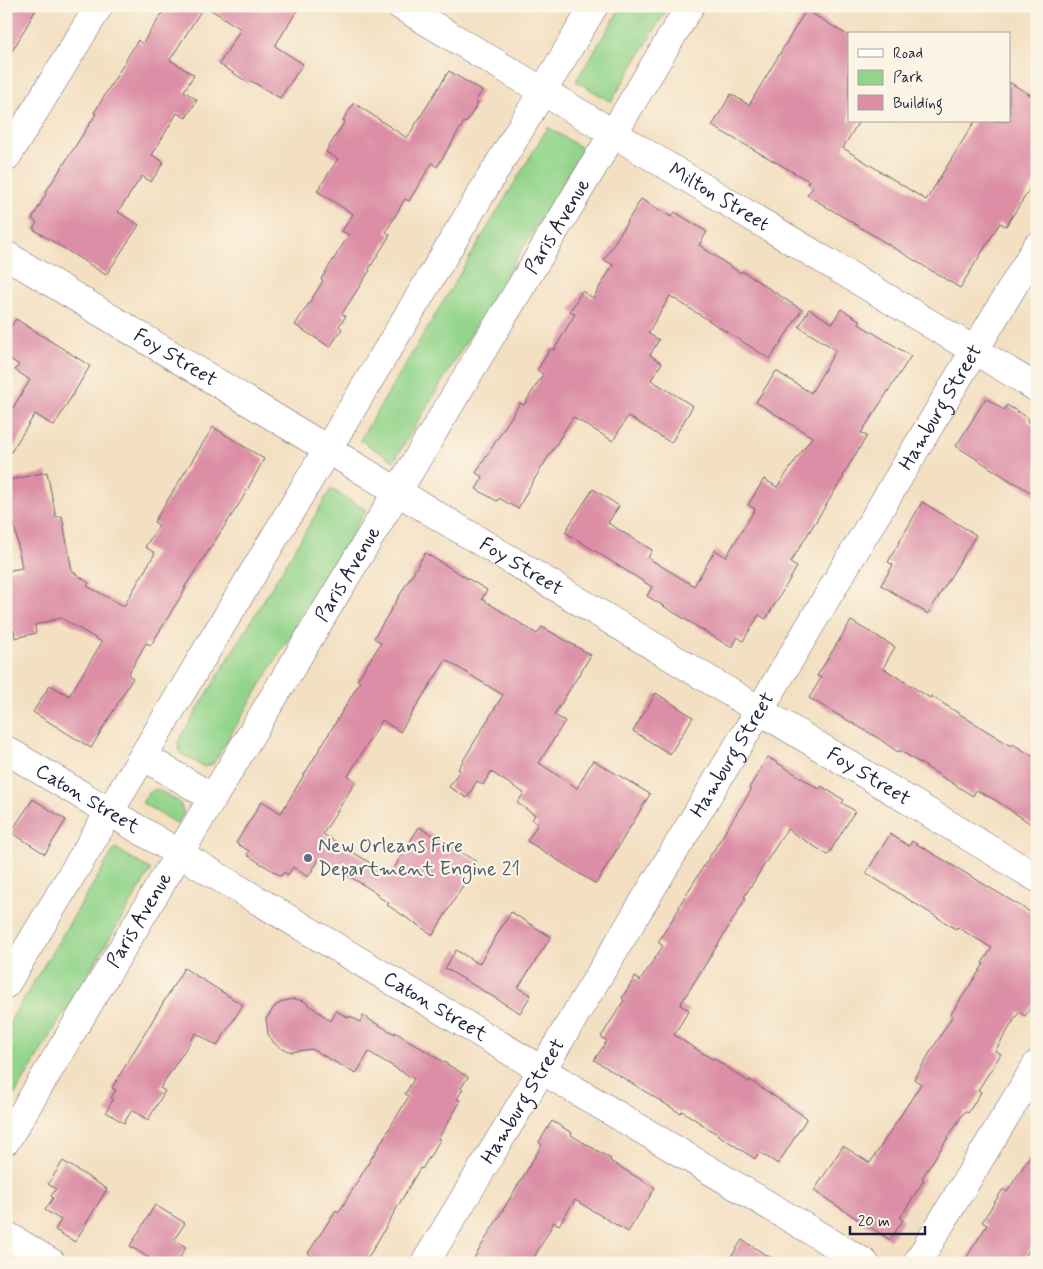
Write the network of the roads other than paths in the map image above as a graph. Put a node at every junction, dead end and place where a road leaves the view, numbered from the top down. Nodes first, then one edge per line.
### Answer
1 (99, 6) edge
2 (401, 6) edge
3 (594, 6) edge
4 (690, 6) edge
5 (542, 92) junction
6 (614, 133) junction
7 (6, 158) edge
8 (1037, 246) edge
9 (6, 255) edge
10 (974, 350) junction
11 (1037, 388) edge
12 (328, 449) junction
13 (398, 492) junction
14 (759, 711) junction
15 (6, 750) edge
16 (143, 756) junction
17 (213, 798) junction
18 (110, 812) junction
19 (180, 853) junction
20 (1037, 878) edge
21 (6, 984) edge
22 (1037, 1064) edge
23 (542, 1070) junction
24 (6, 1141) edge
25 (6, 1235) edge
26 (52, 1263) edge
27 (425, 1263) edge
28 (865, 1263) edge
29 (917, 1263) edge

1 - 7 street
2 - 5 street, Milton Street
3 - 5 street
4 - 6 street, Paris Avenue
5 - 6 street, Milton Street
5 - 12 street
6 - 10 street, Milton Street
6 - 13 street, Paris Avenue
8 - 10 street, Hamburg Street
9 - 12 street, Foy Street
10 - 11 street, Milton Street
10 - 14 street, Hamburg Street
12 - 13 street, Foy Street
12 - 16 street
13 - 14 street, Foy Street
13 - 17 street, Paris Avenue
14 - 20 street, Foy Street
14 - 23 street, Hamburg Street
15 - 18 street, Caton Street
16 - 17 street
16 - 18 street
17 - 19 street, Paris Avenue
18 - 19 street, Caton Street
18 - 21 street
19 - 23 street, Caton Street
19 - 24 street, Paris Avenue
22 - 29 street
23 - 27 street, Hamburg Street
23 - 28 street, Caton Street
25 - 26 street

